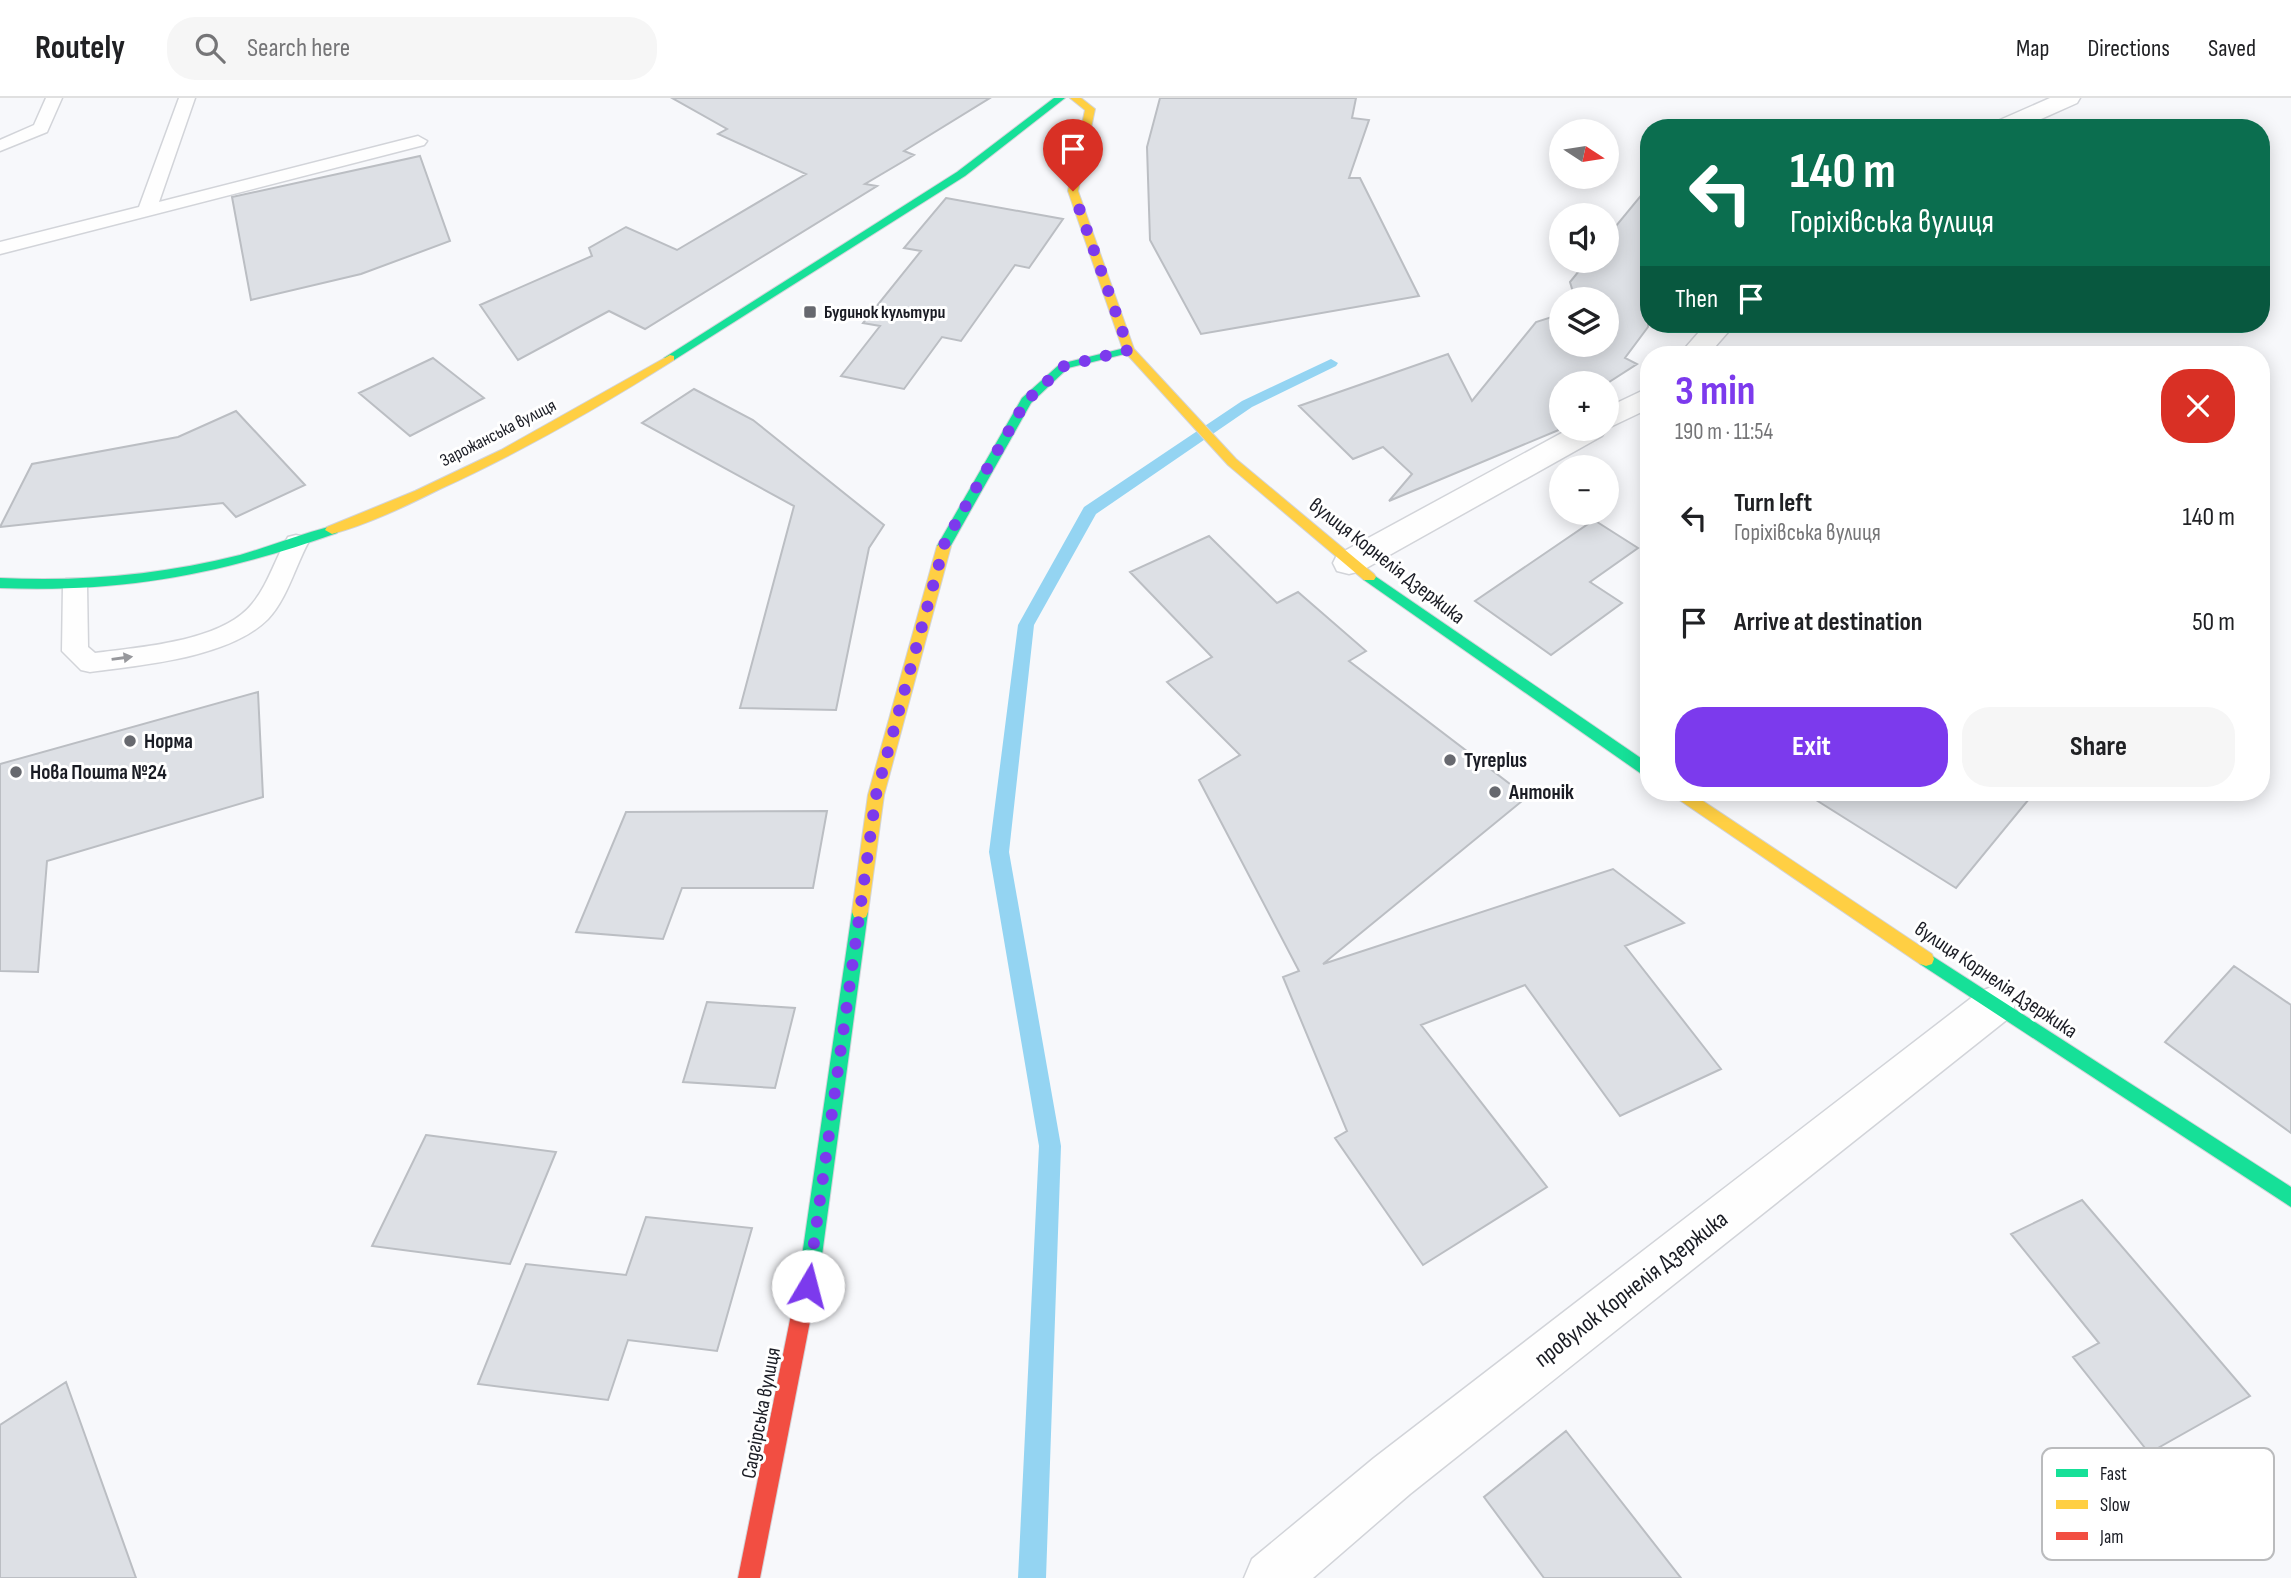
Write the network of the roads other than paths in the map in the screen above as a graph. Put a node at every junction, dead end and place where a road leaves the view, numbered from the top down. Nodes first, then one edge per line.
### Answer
1 (54, 98) edge
2 (187, 98) edge
3 (1060, 98) edge
4 (1074, 98) edge
5 (2069, 98) edge
6 (2021, 119) edge
7 (418, 141) dead end
8 (0, 146) edge
9 (148, 208) junction
10 (0, 248) edge
11 (1713, 333) edge
12 (1701, 346) edge
13 (1129, 350) junction
14 (1640, 401) edge
15 (1619, 413) edge
16 (1569, 441) edge
17 (296, 543) junction
18 (1349, 563) junction
19 (0, 583) edge
20 (75, 585) junction
21 (1640, 766) edge
22 (1692, 801) edge
23 (1994, 1005) junction
24 (2291, 1198) edge
25 (749, 1578) edge
26 (1271, 1578) edge

1 - 8 lane
2 - 9 lane
3 - 17 street, Зарожанська вулиця
4 - 13 street
5 - 6 street
7 - 9 lane
9 - 10 lane
11 - 12 street
13 - 18 street, вулиця Корнелія Дзержика
13 - 25 street, Садгірська вулиця
14 - 15 street
16 - 18 street
17 - 20 street, Зарожанська вулиця
20 -> 17 lane
18 - 21 street, вулиця Корнелія Дзержика
19 - 20 street, Зарожанська вулиця
22 - 23 street, вулиця Корнелія Дзержика
23 - 24 street, вулиця Корнелія Дзержика
23 - 26 street, провулок Корнелія Дзержика

